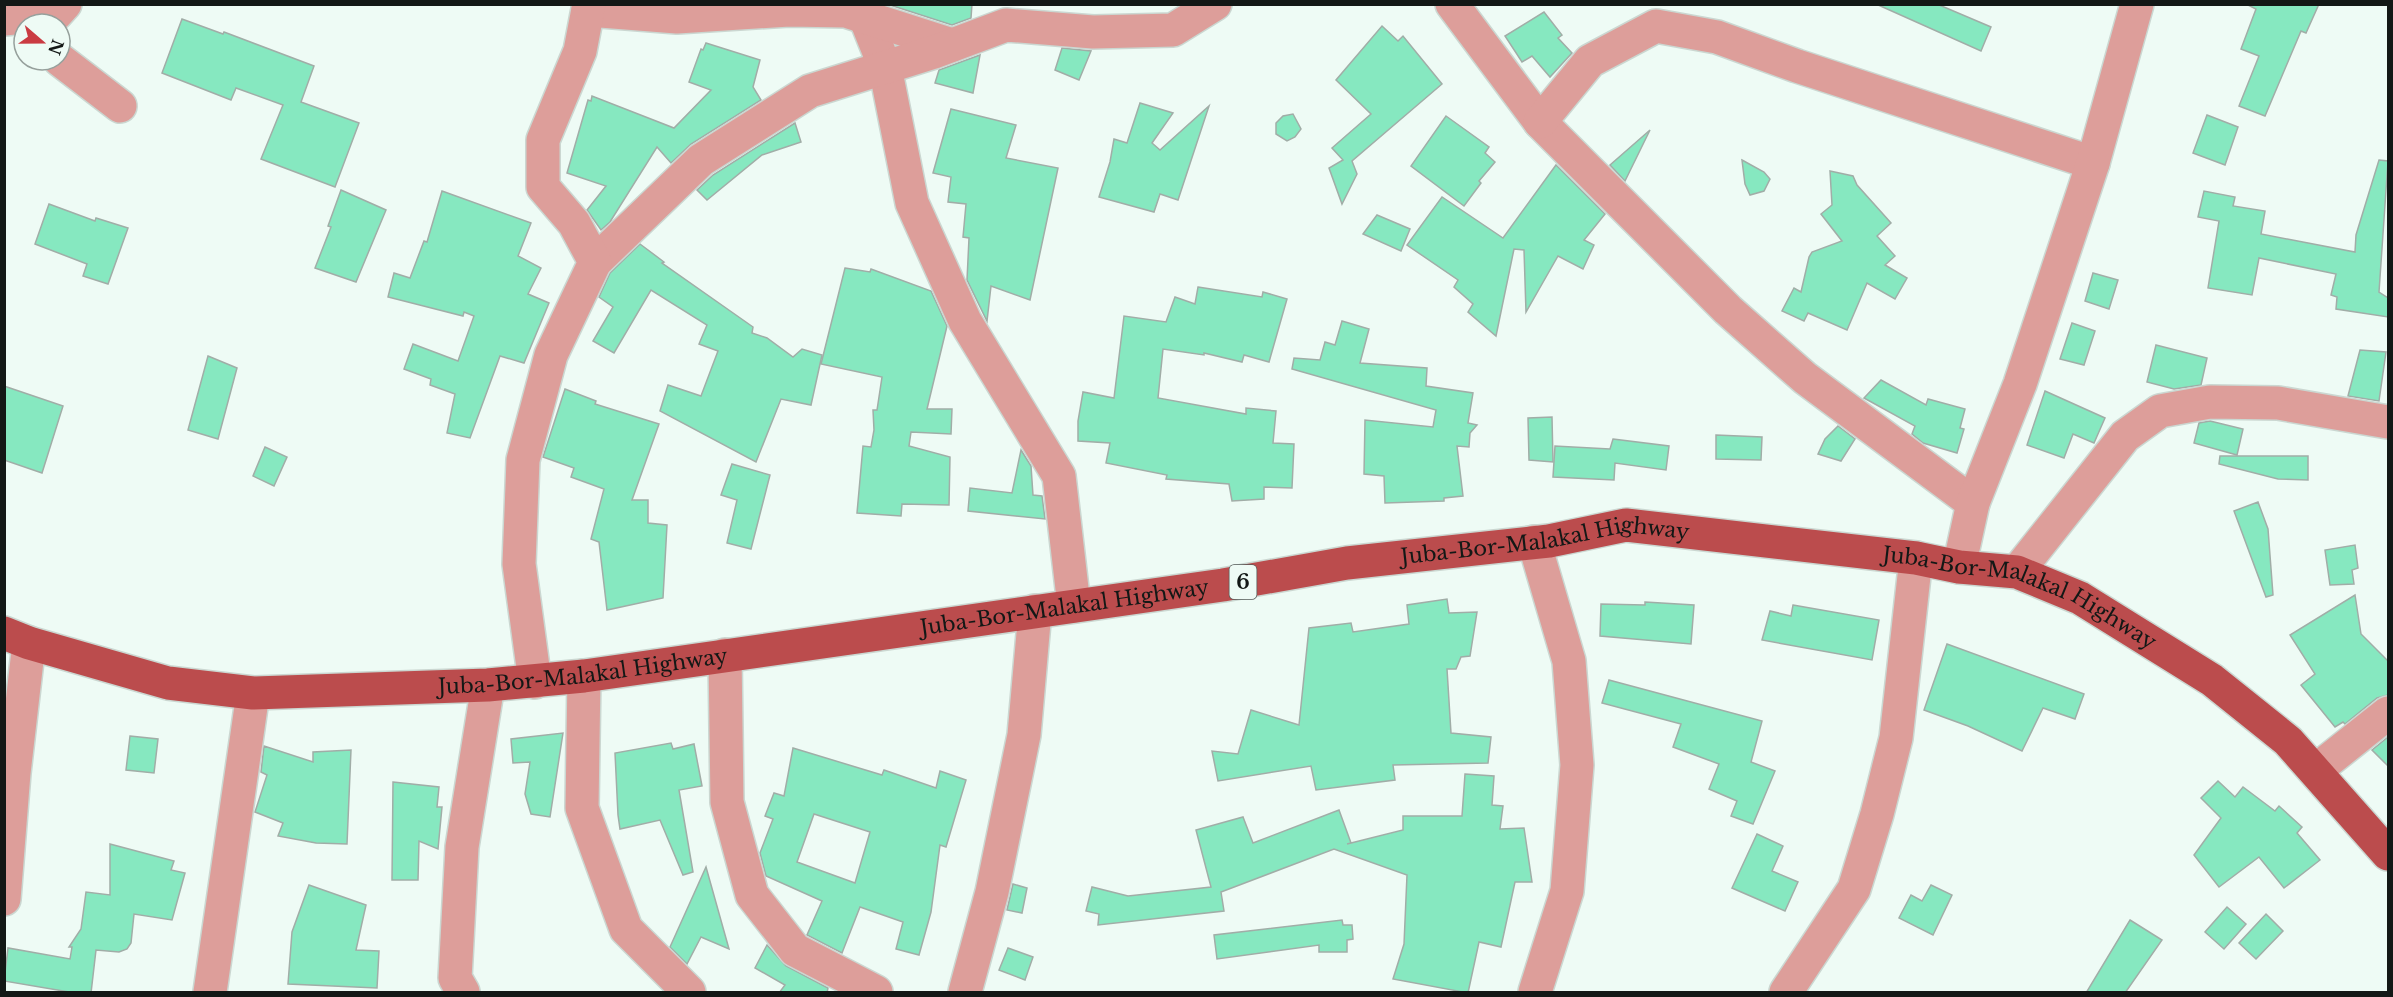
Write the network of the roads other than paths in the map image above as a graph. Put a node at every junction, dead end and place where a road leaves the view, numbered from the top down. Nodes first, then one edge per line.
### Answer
1 (65, 4) edge
2 (1215, 4) edge
3 (1452, 4) edge
4 (2137, 4) edge
5 (589, 7) edge
6 (864, 11) edge
7 (10, 21) edge
8 (952, 45) junction
9 (885, 68) junction
10 (72, 69) edge
11 (120, 106) dead end
12 (1540, 122) junction
13 (2093, 163) junction
14 (595, 262) junction
15 (2388, 422) edge
16 (1973, 503) junction
17 (1534, 542) junction
18 (1916, 558) junction
19 (1959, 567) junction
20 (2017, 572) junction
21 (1074, 606) junction
22 (1035, 611) junction
23 (17, 638) edge
24 (725, 655) junction
25 (584, 676) junction
26 (535, 682) junction
27 (488, 686) junction
28 (253, 693) junction
29 (2388, 712) edge
30 (2315, 771) junction
31 (2388, 854) edge
32 (4, 899) edge
33 (210, 993) edge
34 (463, 993) edge
35 (689, 993) edge
36 (876, 993) edge
37 (965, 993) edge
38 (1535, 993) edge
39 (1786, 993) edge

1 - 7 street
2 - 8 street
3 - 12 street
4 - 13 street
5 - 6 street
5 - 14 street
6 - 8 street
6 - 9 street
8 - 9 street
9 - 14 street
9 - 21 street
10 - 11 street
12 - 13 street
12 - 16 street
13 - 16 street
14 - 26 street
15 - 20 street
16 - 19 street
17 - 18 main road, Juba-Bor-Malakal Highway / 6
17 - 21 main road, Juba-Bor-Malakal Highway / 6
17 - 38 street
18 - 19 main road, Juba-Bor-Malakal Highway / 6
18 - 39 street
19 - 20 main road, Juba-Bor-Malakal Highway / 6
20 - 30 main road, Juba-Bor-Malakal Highway / 6
21 - 22 main road, Juba-Bor-Malakal Highway / 6
22 - 24 main road, Juba-Bor-Malakal Highway / 6
22 - 37 street
23 - 28 main road, Juba-Bor-Malakal Highway / 6
23 - 32 street
24 - 25 main road, Juba-Bor-Malakal Highway / 6
24 - 36 street
25 - 26 main road, Juba-Bor-Malakal Highway / 6
25 - 35 street
26 - 27 main road, Juba-Bor-Malakal Highway / 6
27 - 28 main road, Juba-Bor-Malakal Highway / 6
27 - 34 street
28 - 33 street
29 - 30 street
30 - 31 main road, Juba-Bor-Malakal Highway / 6

